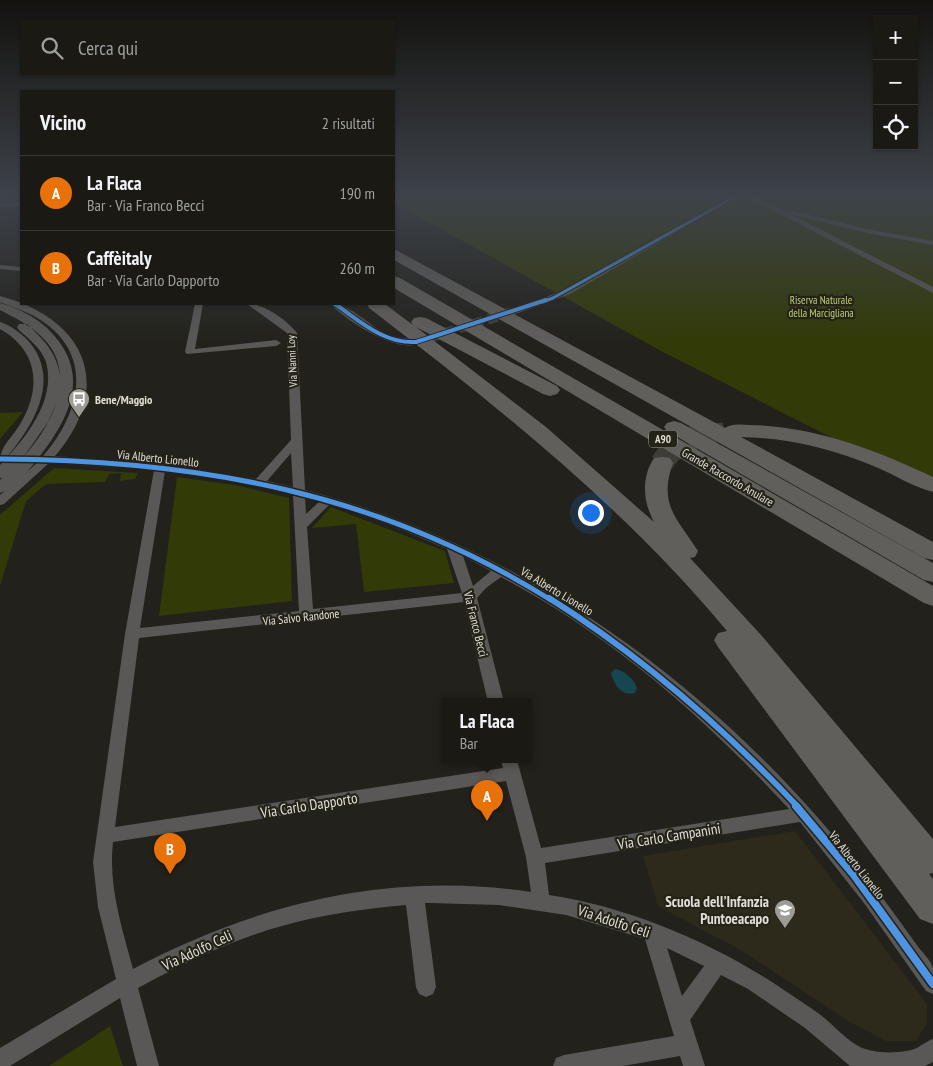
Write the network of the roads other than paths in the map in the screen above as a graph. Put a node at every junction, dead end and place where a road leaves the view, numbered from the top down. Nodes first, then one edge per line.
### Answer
1 (650, 245) edge
2 (843, 245) edge
3 (395, 255) edge
4 (0, 267) edge
5 (395, 268) edge
6 (20, 269) edge
7 (395, 283) edge
8 (933, 290) edge
9 (0, 299) edge
10 (199, 305) edge
11 (253, 305) edge
12 (337, 305) edge
13 (376, 305) edge
14 (387, 305) edge
15 (0, 306) edge
16 (515, 311) tunnel mouth
17 (0, 315) edge
18 (0, 325) edge
19 (416, 342) tunnel mouth
20 (276, 344) dead end
21 (82, 371) junction
22 (61, 375) junction
23 (40, 379) junction
24 (733, 431) tunnel mouth
25 (544, 438) junction
26 (298, 439) junction
27 (3, 455) edge
28 (38, 459) junction
29 (662, 463) tunnel mouth
30 (160, 467) junction
31 (0, 474) edge
32 (259, 482) junction
33 (933, 485) edge
34 (0, 488) edge
35 (300, 492) junction
36 (328, 500) junction
37 (0, 501) edge
38 (300, 526) junction
39 (453, 547) junction
40 (933, 552) edge
41 (502, 570) junction
42 (933, 574) edge
43 (470, 597) junction
44 (933, 597) edge
45 (933, 602) edge
46 (306, 616) junction
47 (132, 634) junction
48 (793, 693) junction
49 (495, 698) edge
50 (511, 766) edge
51 (804, 814) junction
52 (105, 836) junction
53 (535, 857) junction
54 (929, 859) dead end
55 (414, 894) junction
56 (541, 901) junction
57 (933, 907) edge
58 (652, 932) junction
59 (718, 963) junction
60 (127, 984) junction
61 (933, 984) edge
62 (426, 986) dead end
63 (679, 1020) junction
64 (687, 1044) junction
65 (933, 1049) edge
66 (0, 1060) edge
67 (862, 1061) edge
68 (148, 1066) edge
69 (564, 1066) edge
70 (694, 1066) edge

1 - 16 street
2 - 8 street
3 - 40 highway
4 - 6 street
5 - 42 highway, Grande Raccordo Anulare / A90
7 - 44 highway, Grande Raccordo Anulare / A90
9 - 21 street
10 - 20 street, Via Nanni Loy
11 - 26 street, Via Nanni Loy
12 - 19 street
13 - 25 highway
14 - 45 highway
15 - 22 street
17 - 22 street
18 - 23 street
21 - 22 street
21 - 28 street
22 - 23 street
22 - 27 street
22 - 28 street
23 - 27 street
24 - 33 highway
25 - 48 highway
25 - 57 highway
26 - 32 street
26 - 35 street, Via Nanni Loy
27 - 28 street, Via Alberto Lionello
27 - 31 street
28 - 30 street, Via Alberto Lionello
28 - 34 street
28 - 37 street
29 - 48 highway
30 - 32 street, Via Alberto Lionello
30 - 47 street
32 - 35 street, Via Alberto Lionello
35 - 36 street, Via Alberto Lionello
35 - 38 street, Via Nanni Loy
36 - 38 street
36 - 39 street, Via Alberto Lionello
38 - 46 street, Via Nanni Loy
39 - 41 street, Via Alberto Lionello
39 - 43 street, Via Franco Becci
41 - 43 street
41 - 51 street, Via Alberto Lionello
43 - 46 street, Via Salvo Randone
43 - 49 street, Via Franco Becci
46 - 47 street, Via Salvo Randone
47 - 52 street
48 - 54 highway
50 - 52 street, Via Carlo Dapporto
50 - 53 street
51 - 53 street, Via Carlo Campanini
51 - 61 street, Via Alberto Lionello
52 - 60 street
53 - 56 street
55 - 56 street, Via Adolfo Celi
55 - 60 street, Via Adolfo Celi
55 - 62 street
56 - 58 street, Via Adolfo Celi
58 - 59 street, Via Adolfo Celi
58 - 63 street
59 - 63 street
59 - 67 street, Via Adolfo Celi
60 - 66 street, Via Adolfo Celi
60 - 68 street
63 - 64 street
64 - 69 street
64 - 70 street
65 - 67 street

